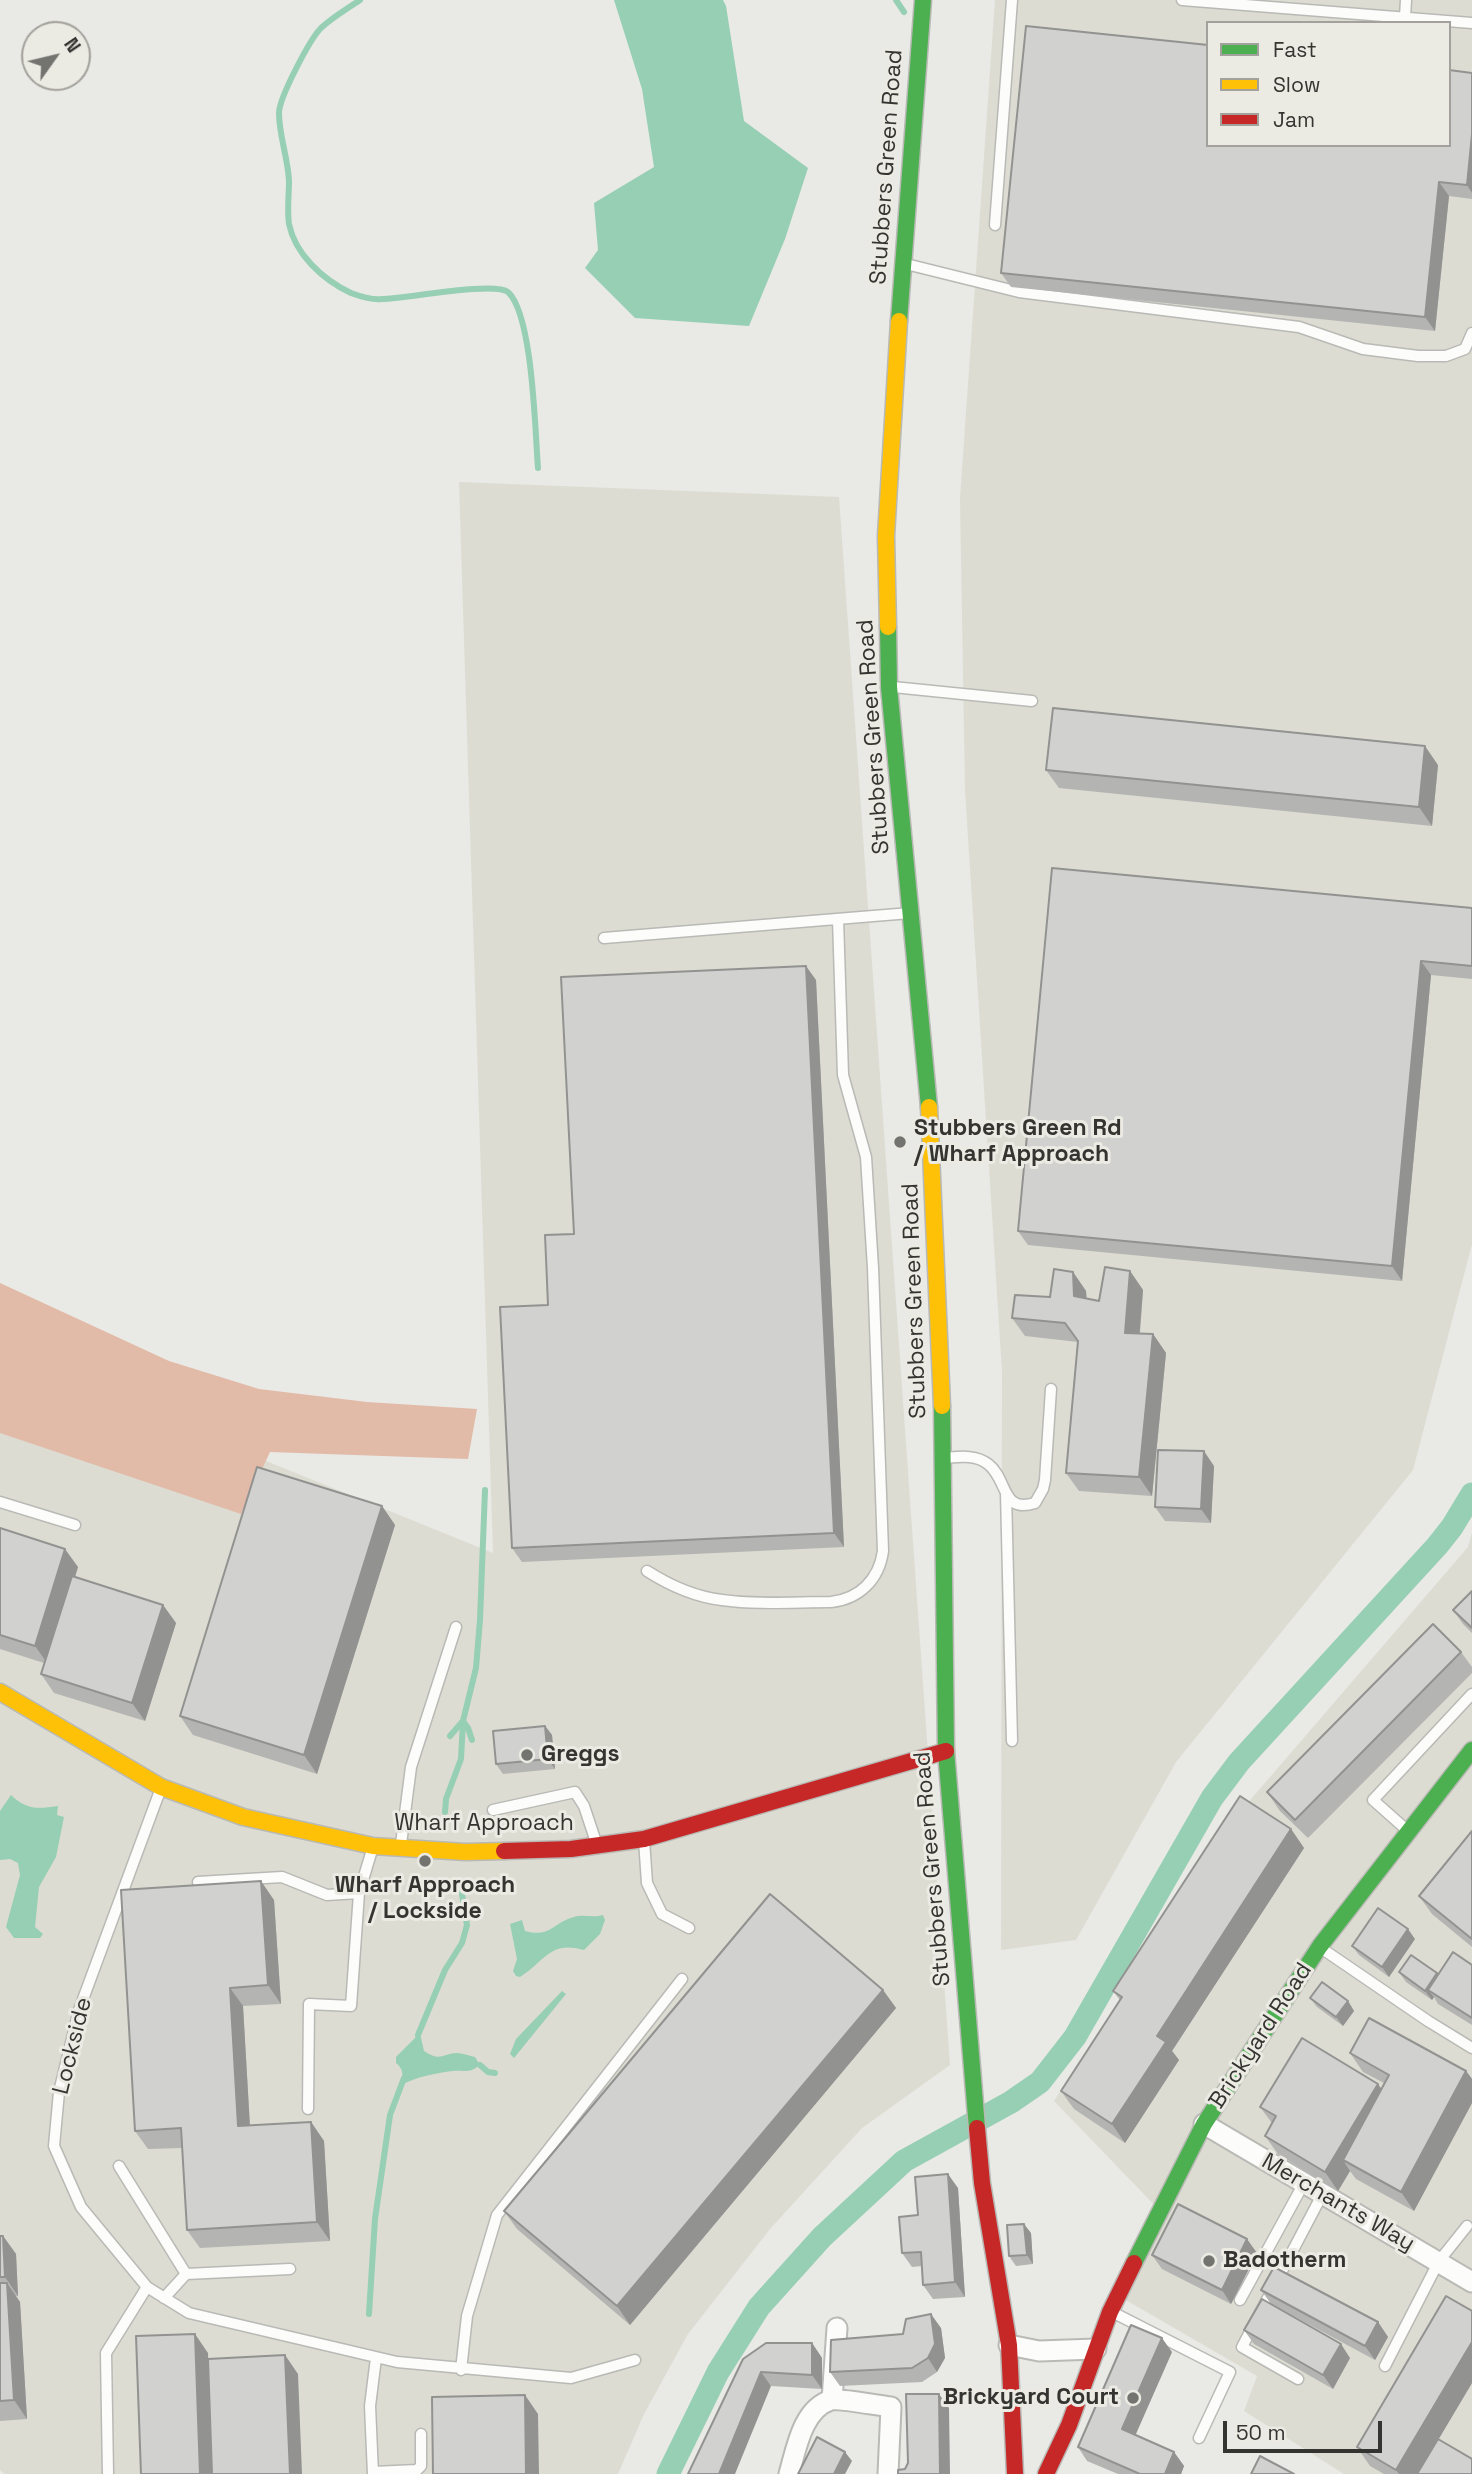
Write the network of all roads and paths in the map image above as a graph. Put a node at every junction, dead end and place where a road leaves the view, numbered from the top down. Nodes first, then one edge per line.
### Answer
1 (923, 0) edge
2 (1012, 0) edge
3 (1182, 0) edge
4 (1406, 0) edge
5 (1405, 17) junction
6 (1450, 21) edge
7 (1451, 21) edge
8 (1472, 23) edge
9 (995, 225) dead end
10 (902, 263) junction
11 (1472, 333) edge
12 (889, 687) junction
13 (1032, 701) dead end
14 (910, 913) junction
15 (838, 919) junction
16 (604, 938) dead end
17 (1051, 1389) dead end
18 (943, 1458) junction
19 (1006, 1493) junction
20 (0, 1502) edge
21 (75, 1525) dead end
22 (647, 1571) dead end
23 (456, 1627) dead end
24 (0, 1692) edge
25 (1472, 1694) edge
26 (1012, 1741) dead end
27 (946, 1751) junction
28 (1472, 1751) edge
29 (161, 1787) junction
30 (493, 1810) dead end
31 (1409, 1832) junction
32 (644, 1839) junction
33 (373, 1846) junction
34 (598, 1846) junction
35 (400, 1848) junction
36 (198, 1882) edge
37 (359, 1893) junction
38 (689, 1928) dead end
39 (1320, 1946) junction
40 (682, 1979) dead end
41 (1472, 2048) edge
42 (308, 2109) dead end
43 (1204, 2124) junction
44 (119, 2166) dead end
45 (1304, 2183) junction
46 (1323, 2193) junction
47 (1467, 2226) dead end
48 (1439, 2261) junction
49 (290, 2269) dead end
50 (186, 2274) junction
51 (1472, 2282) edge
52 (147, 2287) junction
53 (164, 2298) junction
54 (1240, 2300) dead end
55 (1110, 2312) junction
56 (837, 2328) dead end
57 (1009, 2345) junction
58 (1096, 2349) junction
59 (376, 2358) junction
60 (635, 2360) dead end
61 (1385, 2366) dead end
62 (461, 2370) junction
63 (1298, 2379) edge
64 (832, 2400) junction
65 (421, 2434) dead end
66 (1199, 2438) dead end
67 (373, 2473) edge
68 (108, 2474) edge
69 (789, 2474) edge
70 (888, 2474) edge
71 (1015, 2474) edge
72 (1046, 2474) edge

1 - 10 street, Stubbers Green Road
2 - 9 lane
3 - 5 lane
4 - 5 lane
5 - 6 lane
7 - 8 lane
10 - 11 lane
10 - 12 street, Stubbers Green Road
12 - 13 lane
12 - 14 street, Stubbers Green Road
14 - 15 lane
14 - 18 street, Stubbers Green Road
15 - 16 lane
15 - 22 lane
17 - 19 lane
18 - 19 lane
18 - 27 street, Stubbers Green Road
19 - 26 lane
20 - 21 lane
23 - 35 lane
24 - 29 street, Wharf Approach
25 - 31 lane
27 - 32 street, Wharf Approach
27 - 57 street, Stubbers Green Road
28 - 31 street, Brickyard Road
29 - 33 street, Wharf Approach
29 - 52 lane, Lockside
30 - 34 lane
31 - 39 street, Brickyard Road
32 - 34 street, Wharf Approach
32 - 38 lane
33 - 35 street, Wharf Approach
33 - 37 lane
34 - 35 street, Wharf Approach
36 - 37 lane
37 - 42 lane
39 - 41 lane
39 - 43 street, Brickyard Road
40 - 62 lane
43 - 45 street, Merchants Way
43 - 55 street, Brickyard Road
44 - 50 lane
45 - 46 street, Merchants Way
45 - 54 lane
46 - 48 street, Merchants Way
46 - 63 lane
47 - 48 lane
48 - 51 street, Merchants Way
48 - 61 lane
49 - 50 lane
50 - 53 lane
52 - 53 lane, Lockside
52 - 68 lane
53 - 59 lane, Lockside
55 - 58 street, Brickyard Road
55 - 66 lane
56 - 64 street
57 - 58 street
57 - 71 street, Stubbers Green Road
58 - 72 street, Brickyard Road
59 - 62 lane, Lockside
59 - 67 lane
60 - 62 lane, Lockside
64 - 69 street
64 - 70 street
65 - 67 lane

